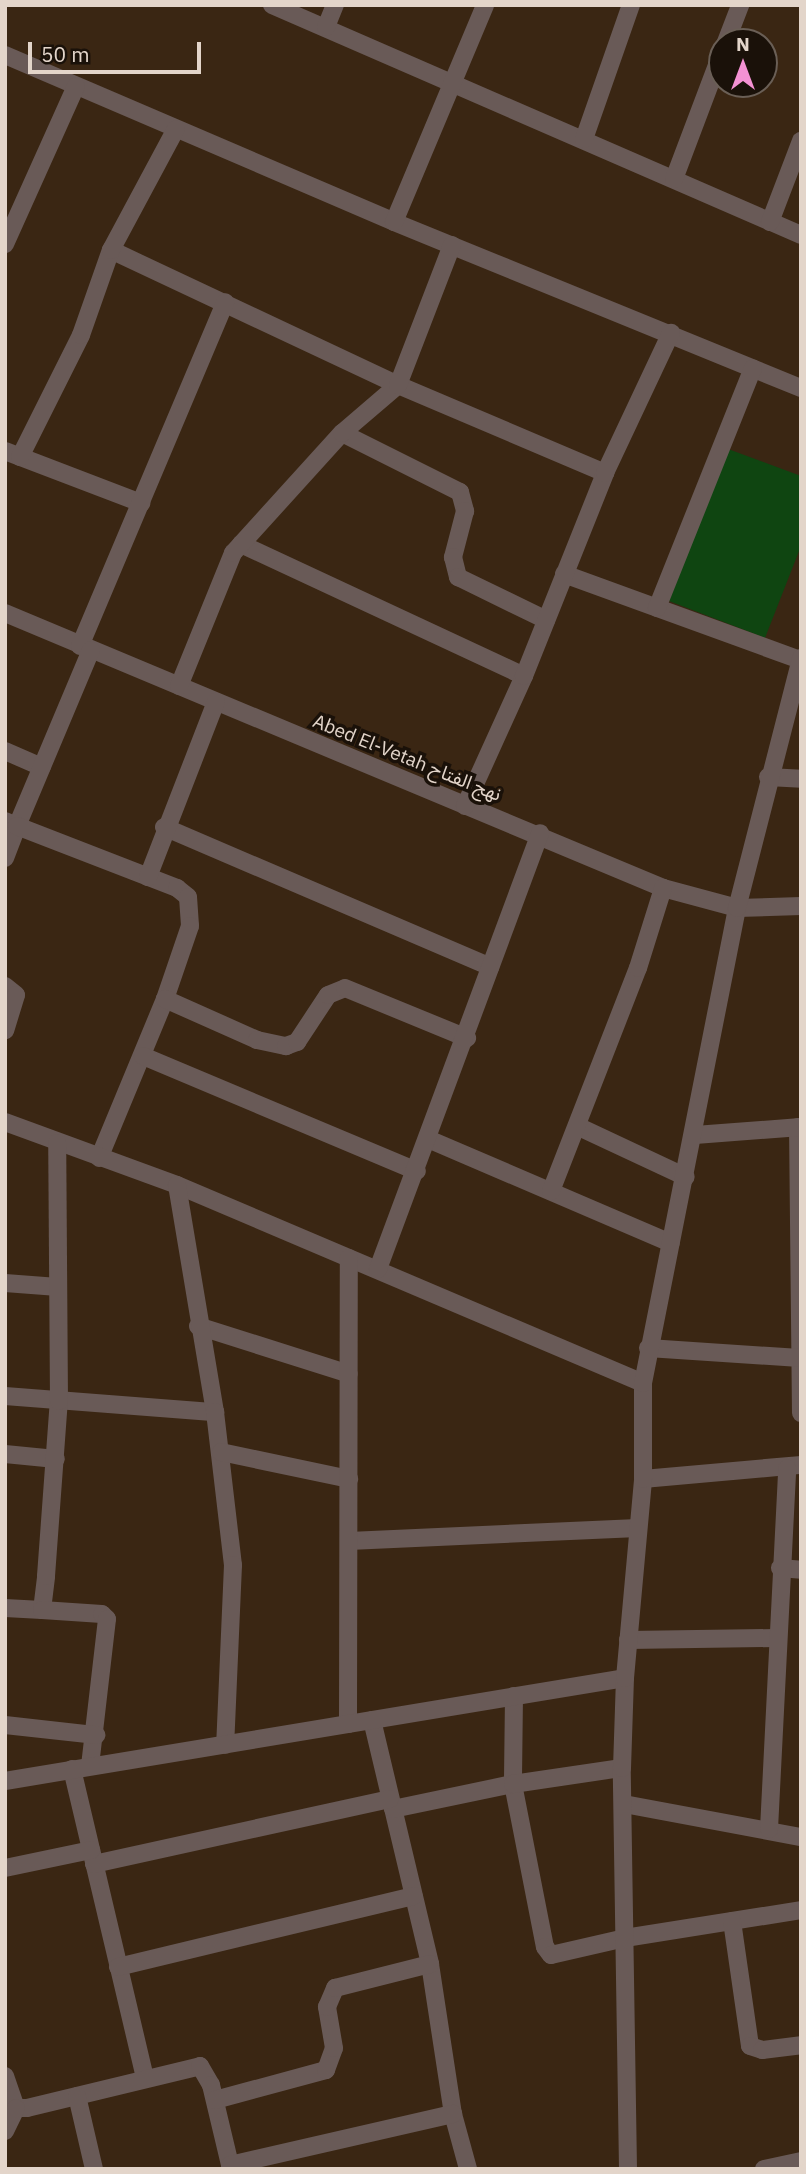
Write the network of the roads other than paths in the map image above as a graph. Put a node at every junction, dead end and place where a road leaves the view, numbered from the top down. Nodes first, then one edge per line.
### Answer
1 (272, 5) edge
2 (335, 5) edge
3 (485, 5) edge
4 (631, 5) edge
5 (740, 5) edge
6 (326, 27) junction
7 (731, 28) edge
8 (5, 55) edge
9 (453, 80) junction
10 (76, 86) junction
11 (708, 89) edge
12 (176, 129) junction
13 (584, 139) junction
14 (801, 142) edge
15 (674, 179) junction
16 (394, 222) junction
17 (770, 222) junction
18 (801, 235) edge
19 (5, 244) edge
20 (452, 245) junction
21 (111, 250) junction
22 (225, 302) junction
23 (671, 333) junction
24 (753, 368) junction
25 (398, 385) junction
26 (801, 388) edge
27 (342, 433) junction
28 (13, 454) edge
29 (605, 473) junction
30 (141, 503) junction
31 (241, 544) junction
32 (564, 574) junction
33 (657, 608) junction
34 (5, 614) edge
35 (546, 620) junction
36 (86, 648) junction
37 (800, 659) edge
38 (524, 676) junction
39 (179, 686) junction
40 (216, 702) junction
41 (5, 751) edge
42 (42, 767) junction
43 (768, 777) junction
44 (801, 779) edge
45 (465, 806) junction
46 (11, 824) edge
47 (164, 827) junction
48 (540, 834) junction
49 (5, 858) edge
50 (148, 877) junction
51 (663, 888) junction
52 (801, 906) edge
53 (737, 908) junction
54 (490, 967) junction
55 (5, 986) edge
56 (165, 999) junction
57 (5, 1030) edge
58 (467, 1038) junction
59 (143, 1056) junction
60 (5, 1122) edge
61 (578, 1126) junction
62 (799, 1127) edge
63 (695, 1135) junction
64 (428, 1139) junction
65 (57, 1143) junction
66 (99, 1158) junction
67 (417, 1171) junction
68 (686, 1177) junction
69 (177, 1185) junction
70 (551, 1191) junction
71 (671, 1243) junction
72 (349, 1258) junction
73 (378, 1269) junction
74 (5, 1283) edge
75 (58, 1287) junction
76 (198, 1326) junction
77 (648, 1348) junction
78 (800, 1358) edge
79 (349, 1374) junction
80 (643, 1383) junction
81 (5, 1396) edge
82 (60, 1401) junction
83 (215, 1412) junction
84 (801, 1413) edge
85 (221, 1452) junction
86 (5, 1454) edge
87 (56, 1459) junction
88 (794, 1467) edge
89 (349, 1479) junction
90 (643, 1479) junction
91 (638, 1528) junction
92 (349, 1541) junction
93 (780, 1568) junction
94 (801, 1570) edge
95 (5, 1608) edge
96 (42, 1610) junction
97 (776, 1638) junction
98 (628, 1640) junction
99 (625, 1678) junction
100 (514, 1696) junction
101 (372, 1720) junction
102 (348, 1724) junction
103 (5, 1725) edge
104 (96, 1735) junction
105 (225, 1745) junction
106 (81, 1768) junction
107 (622, 1768) junction
108 (5, 1780) edge
109 (513, 1784) junction
110 (392, 1804) junction
111 (624, 1804) junction
112 (769, 1829) junction
113 (801, 1837) edge
114 (93, 1857) junction
115 (5, 1868) edge
116 (414, 1896) junction
117 (801, 1910) edge
118 (732, 1921) junction
119 (625, 1938) junction
120 (430, 1964) junction
121 (118, 1967) junction
122 (801, 2045) edge
123 (5, 2076) edge
124 (145, 2077) junction
125 (77, 2096) junction
126 (215, 2100) junction
127 (16, 2108) junction
128 (453, 2114) junction
129 (5, 2131) edge
130 (801, 2161) edge
131 (230, 2167) edge
132 (94, 2169) edge
133 (468, 2169) edge
134 (628, 2169) edge
135 (764, 2169) edge

1 - 6 street
2 - 6 street
3 - 9 street
4 - 13 street
5 - 7 street
6 - 9 street
8 - 10 street
9 - 13 street
9 - 16 street
10 - 12 street
10 - 19 street
11 - 15 street
12 - 16 street
12 - 21 street
13 - 15 street
14 - 17 street
15 - 17 street
16 - 20 street
17 - 18 street
20 - 23 street
20 - 25 street
21 - 22 street
21 - 28 street
22 - 25 street
22 - 30 street
23 - 24 street
23 - 29 street
24 - 26 street
24 - 33 street
25 - 27 street
25 - 29 street
27 - 31 street
27 - 35 street
28 - 30 street
29 - 32 street
30 - 36 street
31 - 38 street
31 - 39 street
32 - 33 street
32 - 35 street
33 - 37 street
34 - 36 street, Abed El-Vetah نهج الفتاح
35 - 38 street
36 - 39 street, Abed El-Vetah نهج الفتاح
36 - 42 street
37 - 43 street
38 - 45 street
39 - 40 street, Abed El-Vetah نهج الفتاح
40 - 45 street, Abed El-Vetah نهج الفتاح
40 - 47 street
41 - 42 street
42 - 46 street
43 - 44 street
43 - 53 street
45 - 48 street, Abed El-Vetah نهج الفتاح
46 - 49 street
46 - 50 street
47 - 50 street
47 - 54 street
48 - 51 street, Abed El-Vetah نهج الفتاح
48 - 54 street
50 - 56 street
51 - 53 street, Abed El-Vetah نهج الفتاح
51 - 61 street
52 - 53 street, Abed El-Vetah نهج الفتاح
53 - 63 street
54 - 58 street
55 - 57 street
56 - 58 street
56 - 59 street
58 - 64 street
59 - 66 street
59 - 67 street
60 - 65 street
61 - 68 street
61 - 70 street
62 - 63 street
62 - 78 street
63 - 68 street
64 - 67 street
64 - 70 street
65 - 66 street
65 - 75 street
66 - 69 street
67 - 73 street
68 - 71 street
69 - 72 street
69 - 76 street
70 - 71 street
71 - 77 street
72 - 73 street
72 - 79 street
73 - 80 street
74 - 75 street
75 - 82 street
76 - 79 street
76 - 83 street
77 - 78 street
77 - 80 street
78 - 84 street
79 - 89 street
80 - 90 street
81 - 82 street
82 - 83 street
82 - 87 street
83 - 85 street
85 - 89 street
85 - 105 street
86 - 87 street
87 - 96 street
88 - 90 street
88 - 93 street
89 - 92 street
90 - 91 street
91 - 92 street
91 - 98 street
92 - 102 street
93 - 94 street
93 - 97 street
95 - 96 street
96 - 104 street
97 - 98 street
97 - 112 street
98 - 99 street
99 - 100 street
99 - 107 street
100 - 101 street
100 - 109 street
101 - 102 street
101 - 110 street
102 - 105 street
103 - 104 street
104 - 106 street
105 - 106 street
106 - 108 street
106 - 114 street
107 - 109 street
107 - 111 street
109 - 110 street
109 - 119 street
110 - 114 street
110 - 116 street
111 - 112 street
111 - 119 street
112 - 113 street
114 - 115 street
114 - 121 street
116 - 120 street
116 - 121 street
117 - 118 street
118 - 119 street
118 - 122 street
119 - 134 street
120 - 126 street
120 - 128 street
121 - 124 street
123 - 127 street
124 - 125 street
124 - 126 street
125 - 127 street
125 - 132 street
126 - 131 street
127 - 129 street
128 - 131 street
128 - 133 street
130 - 135 street

